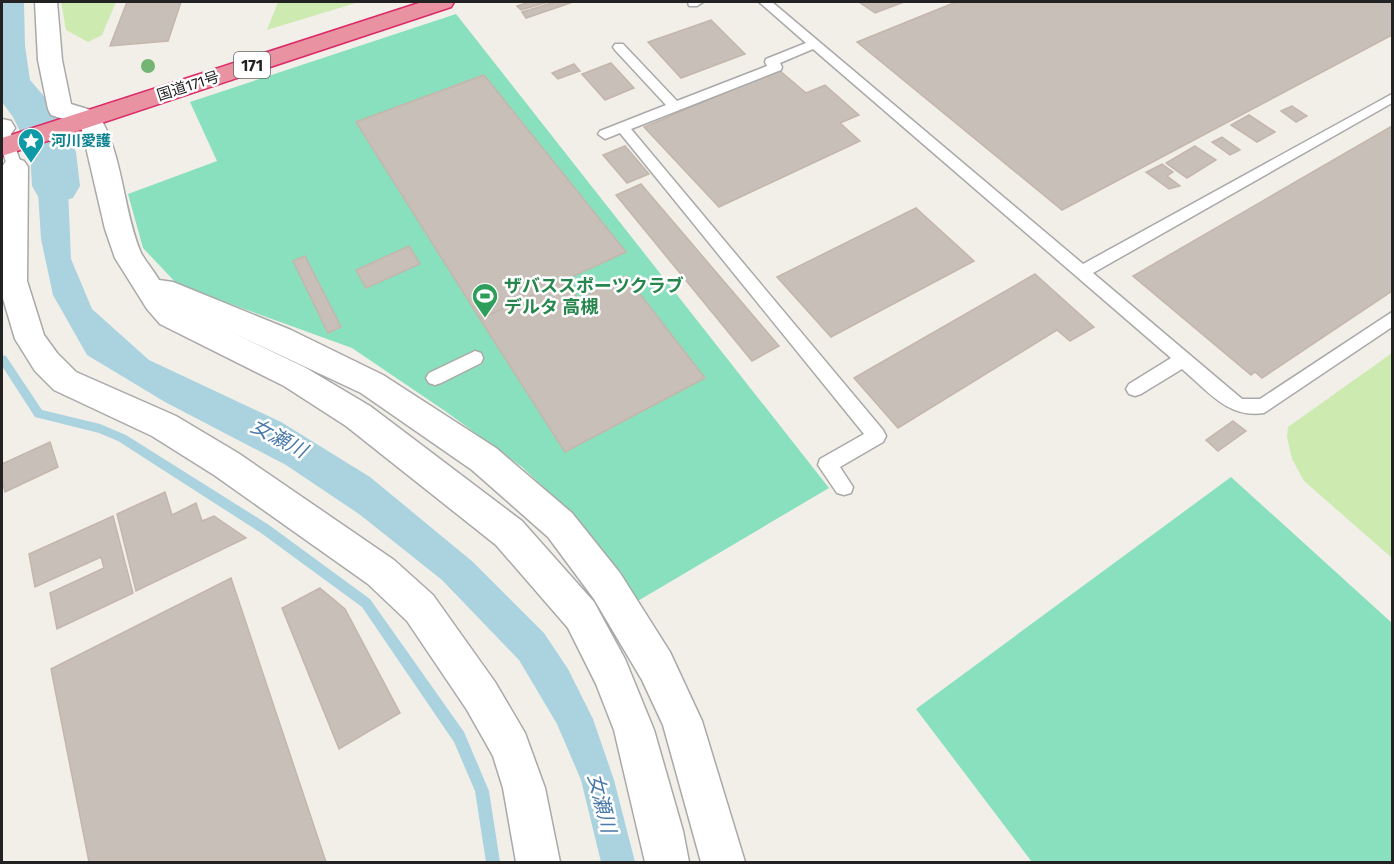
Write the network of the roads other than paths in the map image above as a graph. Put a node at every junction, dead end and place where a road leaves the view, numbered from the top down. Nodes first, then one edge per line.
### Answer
1 (46, 2) edge
2 (444, 2) edge
3 (765, 2) edge
4 (815, 44) junction
5 (619, 47) dead end
6 (1392, 98) edge
7 (675, 107) junction
8 (88, 118) junction
9 (622, 128) junction
10 (605, 134) dead end
11 (8, 142) edge
12 (1082, 272) junction
13 (147, 284) junction
14 (1392, 319) edge
15 (475, 358) dead end
16 (1184, 359) junction
17 (435, 378) dead end
18 (1136, 389) dead end
19 (844, 487) dead end
20 (538, 862) edge
21 (667, 862) edge
22 (723, 862) edge

1 - 8 street
2 - 8 highway, 国道171号 / 171
3 - 4 lane
4 - 7 lane
4 - 12 lane
5 - 7 lane
6 - 12 lane
7 - 9 lane
8 - 11 highway, 国道171号 / 171
8 - 13 street
9 - 10 lane
9 - 19 lane
11 - 20 street
12 - 16 lane
13 - 21 street
13 - 22 street
14 - 16 lane
15 - 17 lane
16 - 18 lane

